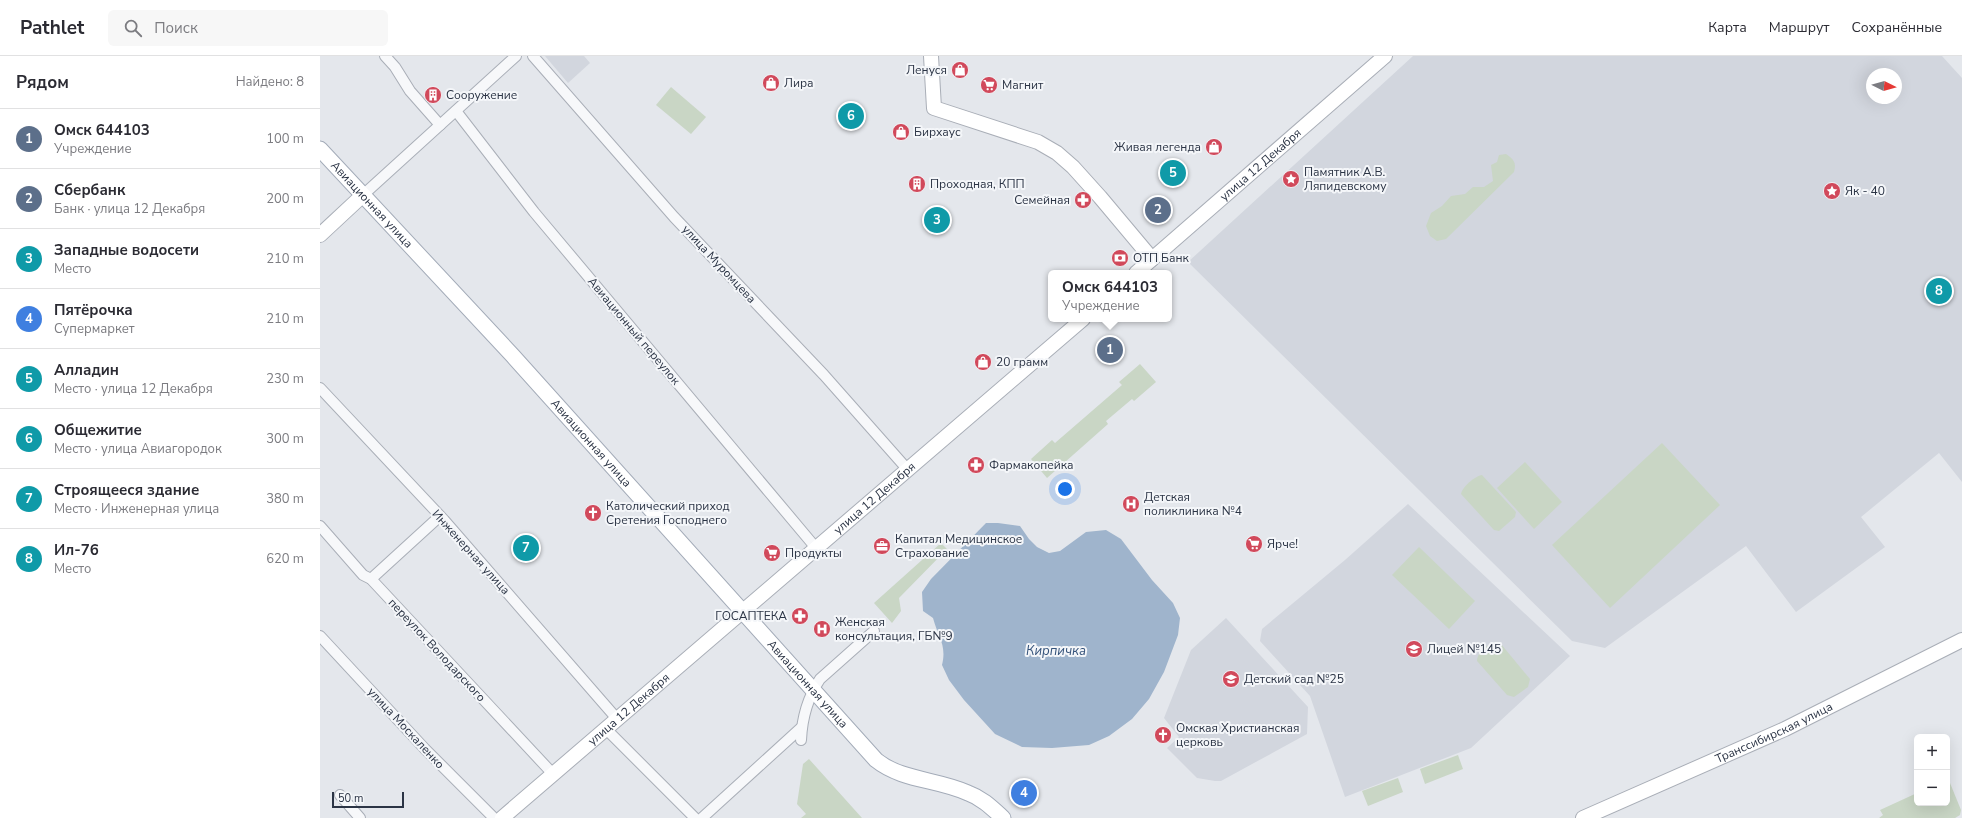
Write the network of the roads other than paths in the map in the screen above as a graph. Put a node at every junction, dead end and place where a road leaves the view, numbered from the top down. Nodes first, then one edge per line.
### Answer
1 (385, 56) edge
2 (516, 56) edge
3 (533, 56) edge
4 (931, 56) edge
5 (1385, 56) edge
6 (456, 111) junction
7 (440, 125) junction
8 (320, 149) edge
9 (363, 195) junction
10 (320, 235) edge
11 (1152, 259) junction
12 (1139, 270) edge
13 (1080, 322) edge
14 (320, 388) edge
15 (908, 470) junction
16 (440, 516) junction
17 (320, 526) edge
18 (816, 548) junction
19 (371, 580) junction
20 (743, 611) junction
21 (874, 631) dead end
22 (320, 636) edge
23 (1962, 640) edge
24 (813, 689) junction
25 (618, 720) junction
26 (802, 727) junction
27 (606, 730) junction
28 (800, 740) dead end
29 (554, 774) junction
30 (340, 795) dead end
31 (360, 818) edge
32 (494, 818) edge
33 (502, 818) edge
34 (695, 818) edge
35 (702, 818) edge
36 (1003, 818) edge
37 (1583, 818) edge

1 - 7 street
2 - 6 street
3 - 15 street, улица Муромцева
4 - 11 main road
5 - 11 main road, улица 12 Декабря
6 - 7 street
6 - 18 street, Авиационный переулок
7 - 9 street
8 - 9 main road, Авиационная улица
9 - 10 main road
9 - 20 main road, Авиационная улица
11 - 12 main road, улица 12 Декабря
13 - 15 main road, улица 12 Декабря
14 - 16 street, Инженерная улица
15 - 18 main road, улица 12 Декабря
16 - 19 street
16 - 25 street, Инженерная улица
17 - 19 street, переулок Володарского
18 - 20 main road, улица 12 Декабря
19 - 29 street, переулок Володарского
20 - 24 main road, Авиационная улица
20 - 25 main road, улица 12 Декабря
21 - 24 street
22 - 32 street, улица Москаленко
23 - 37 main road, Транссибирская улица
24 - 26 street
24 - 36 main road, Авиационная улица
25 - 27 main road, улица 12 Декабря
26 - 28 street
26 - 35 street
27 - 29 main road, улица 12 Декабря
27 - 34 street
29 - 33 main road, улица 12 Декабря
30 - 31 street

